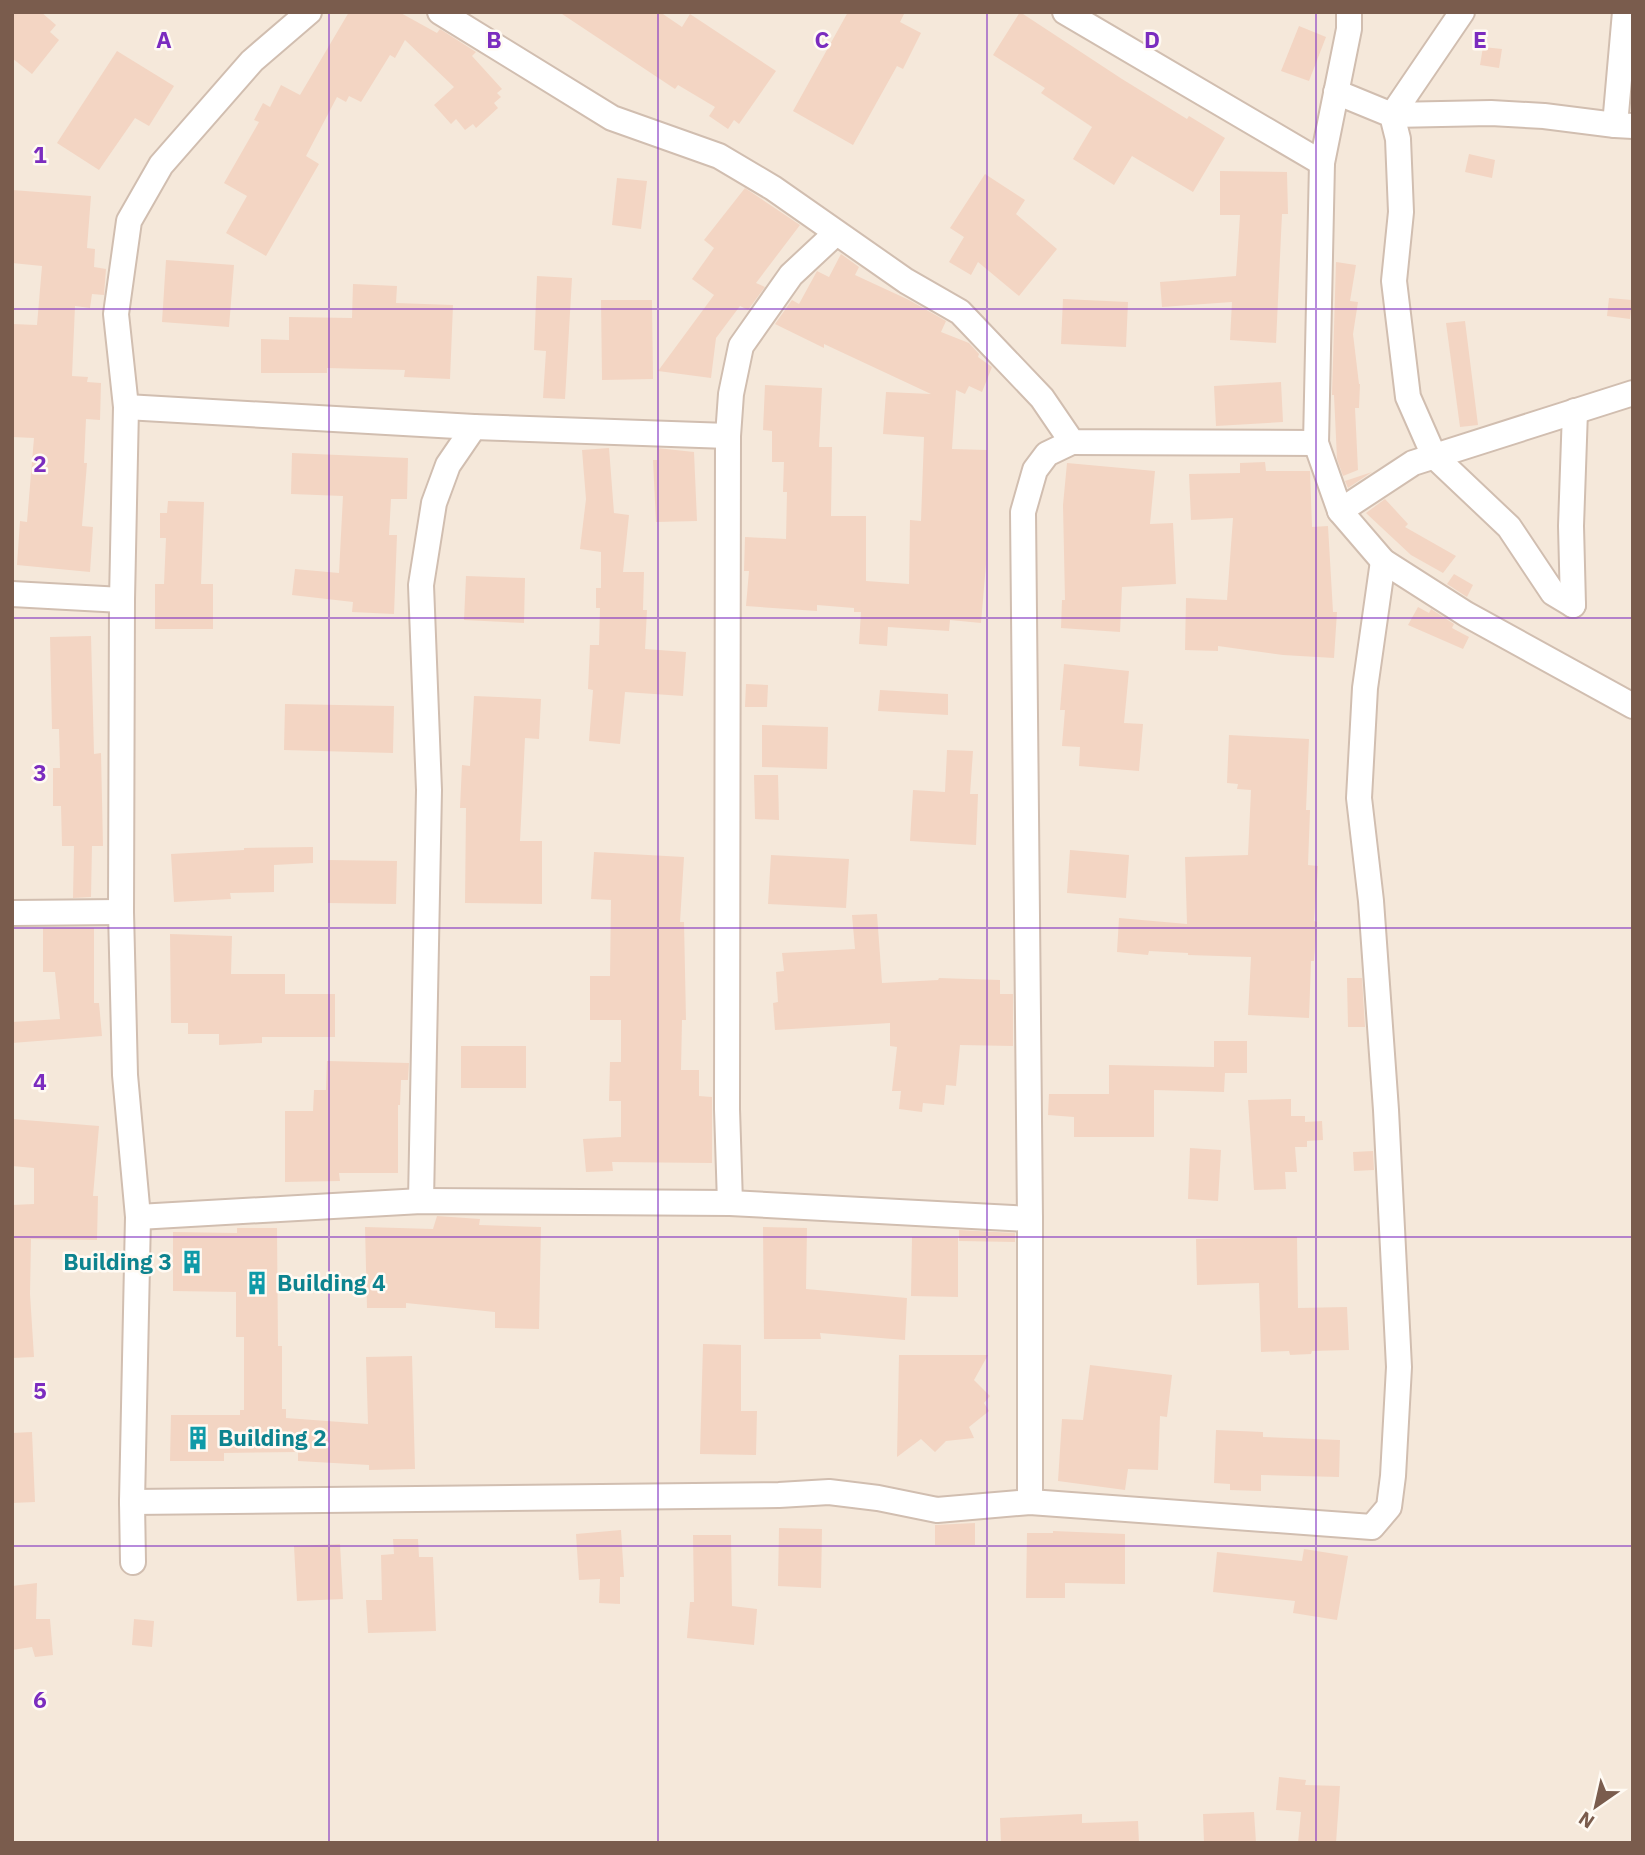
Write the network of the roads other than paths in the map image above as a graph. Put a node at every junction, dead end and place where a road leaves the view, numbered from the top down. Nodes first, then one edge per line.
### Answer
1 (309, 12) edge
2 (440, 12) edge
3 (1065, 12) edge
4 (1349, 12) edge
5 (1462, 12) edge
6 (1625, 12) edge
7 (1336, 92) junction
8 (1392, 115) junction
9 (1624, 125) edge
10 (1322, 163) junction
11 (836, 233) junction
12 (1633, 393) edge
13 (126, 407) junction
14 (1575, 411) junction
15 (474, 427) junction
16 (728, 436) junction
17 (1072, 442) junction
18 (1316, 443) junction
19 (1434, 456) junction
20 (1340, 511) junction
21 (1383, 561) junction
22 (12, 594) edge
23 (122, 600) junction
24 (1633, 706) edge
25 (121, 912) junction
26 (12, 914) edge
27 (421, 1201) junction
28 (730, 1203) junction
29 (138, 1217) junction
30 (1030, 1219) junction
31 (132, 1502) junction
32 (1030, 1502) junction
33 (134, 1562) dead end

1 - 13 street
2 - 11 street
3 - 10 street
4 - 7 street
5 - 8 street
6 - 9 street
7 - 8 street
7 - 10 street
8 - 9 street
8 - 19 street
10 - 18 street
11 - 16 street
11 - 17 street
12 - 14 street
13 - 15 street
13 - 23 street
14 - 19 street
14 - 19 street
15 - 16 street
15 - 27 street
16 - 28 street
17 - 18 street
17 - 30 street
18 - 20 street
19 - 20 street
20 - 21 street
21 - 24 street
21 - 32 street
22 - 23 street
23 - 25 street
25 - 26 street
25 - 29 street
27 - 28 street
27 - 29 street
28 - 30 street
29 - 31 street
30 - 32 street
31 - 32 street
31 - 33 street

